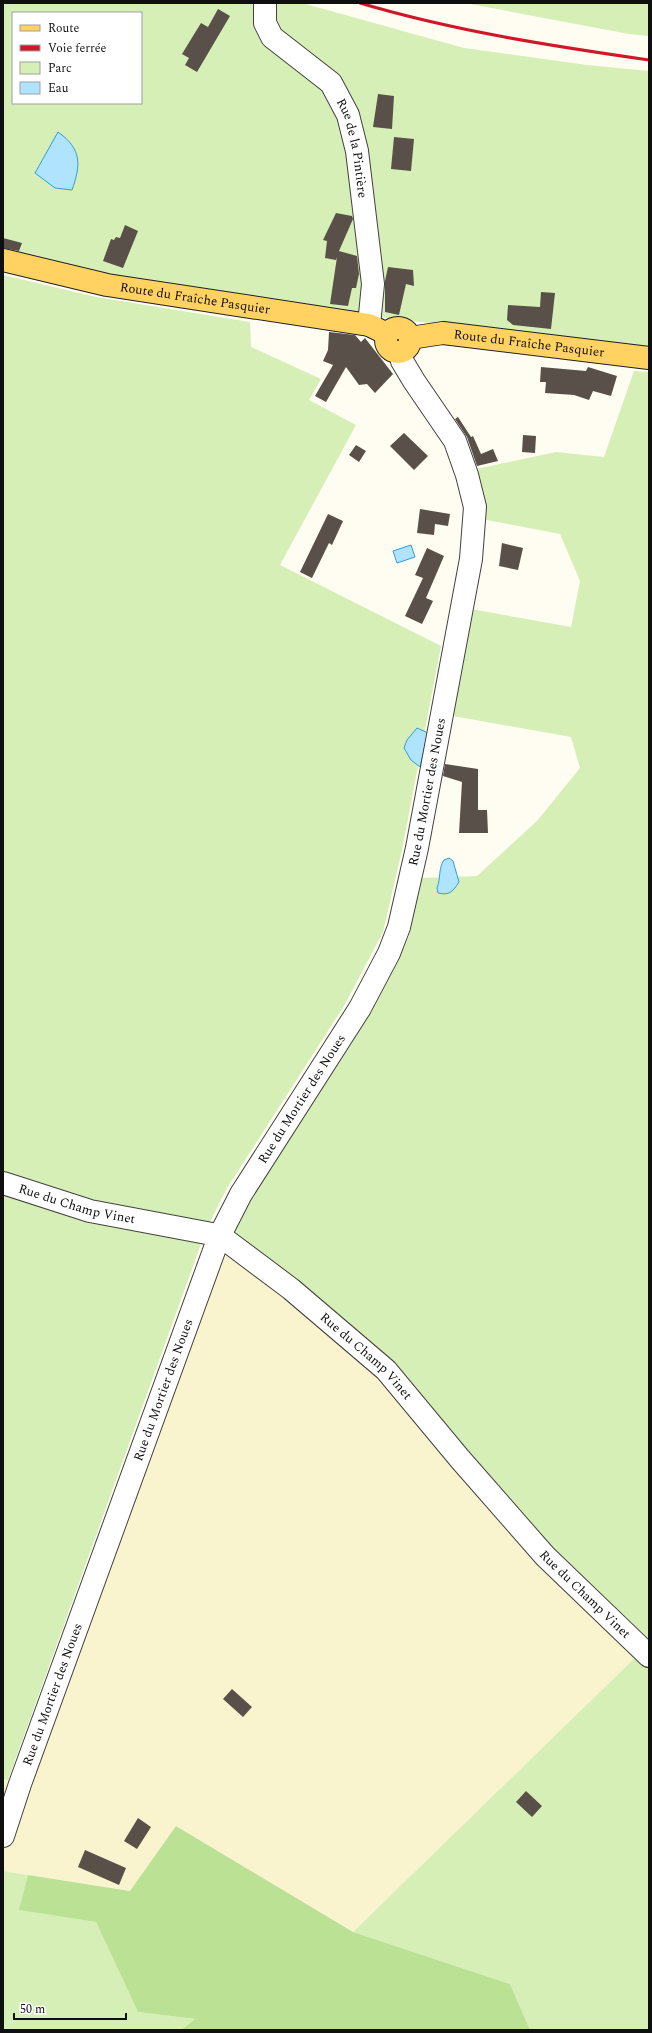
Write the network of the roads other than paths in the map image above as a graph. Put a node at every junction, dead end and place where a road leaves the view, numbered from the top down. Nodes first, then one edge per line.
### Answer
1 (265, 4) edge
2 (3, 260) edge
3 (378, 329) junction
4 (405, 345) junction
5 (649, 358) edge
6 (3, 1183) edge
7 (219, 1237) junction
8 (649, 1656) edge
9 (3, 1836) edge

1 - 3 street, Rue de la Pintière
2 - 3 main road, Route du Fraîche Pasquier
3 - 4 main road, Route du Fraîche Pasquier
4 - 5 main road, Route du Fraîche Pasquier
4 - 7 street, Rue du Mortier des Noues
6 - 7 street, Rue du Champ Vinet
7 - 8 street, Rue du Champ Vinet
7 - 9 street, Rue du Mortier des Noues

